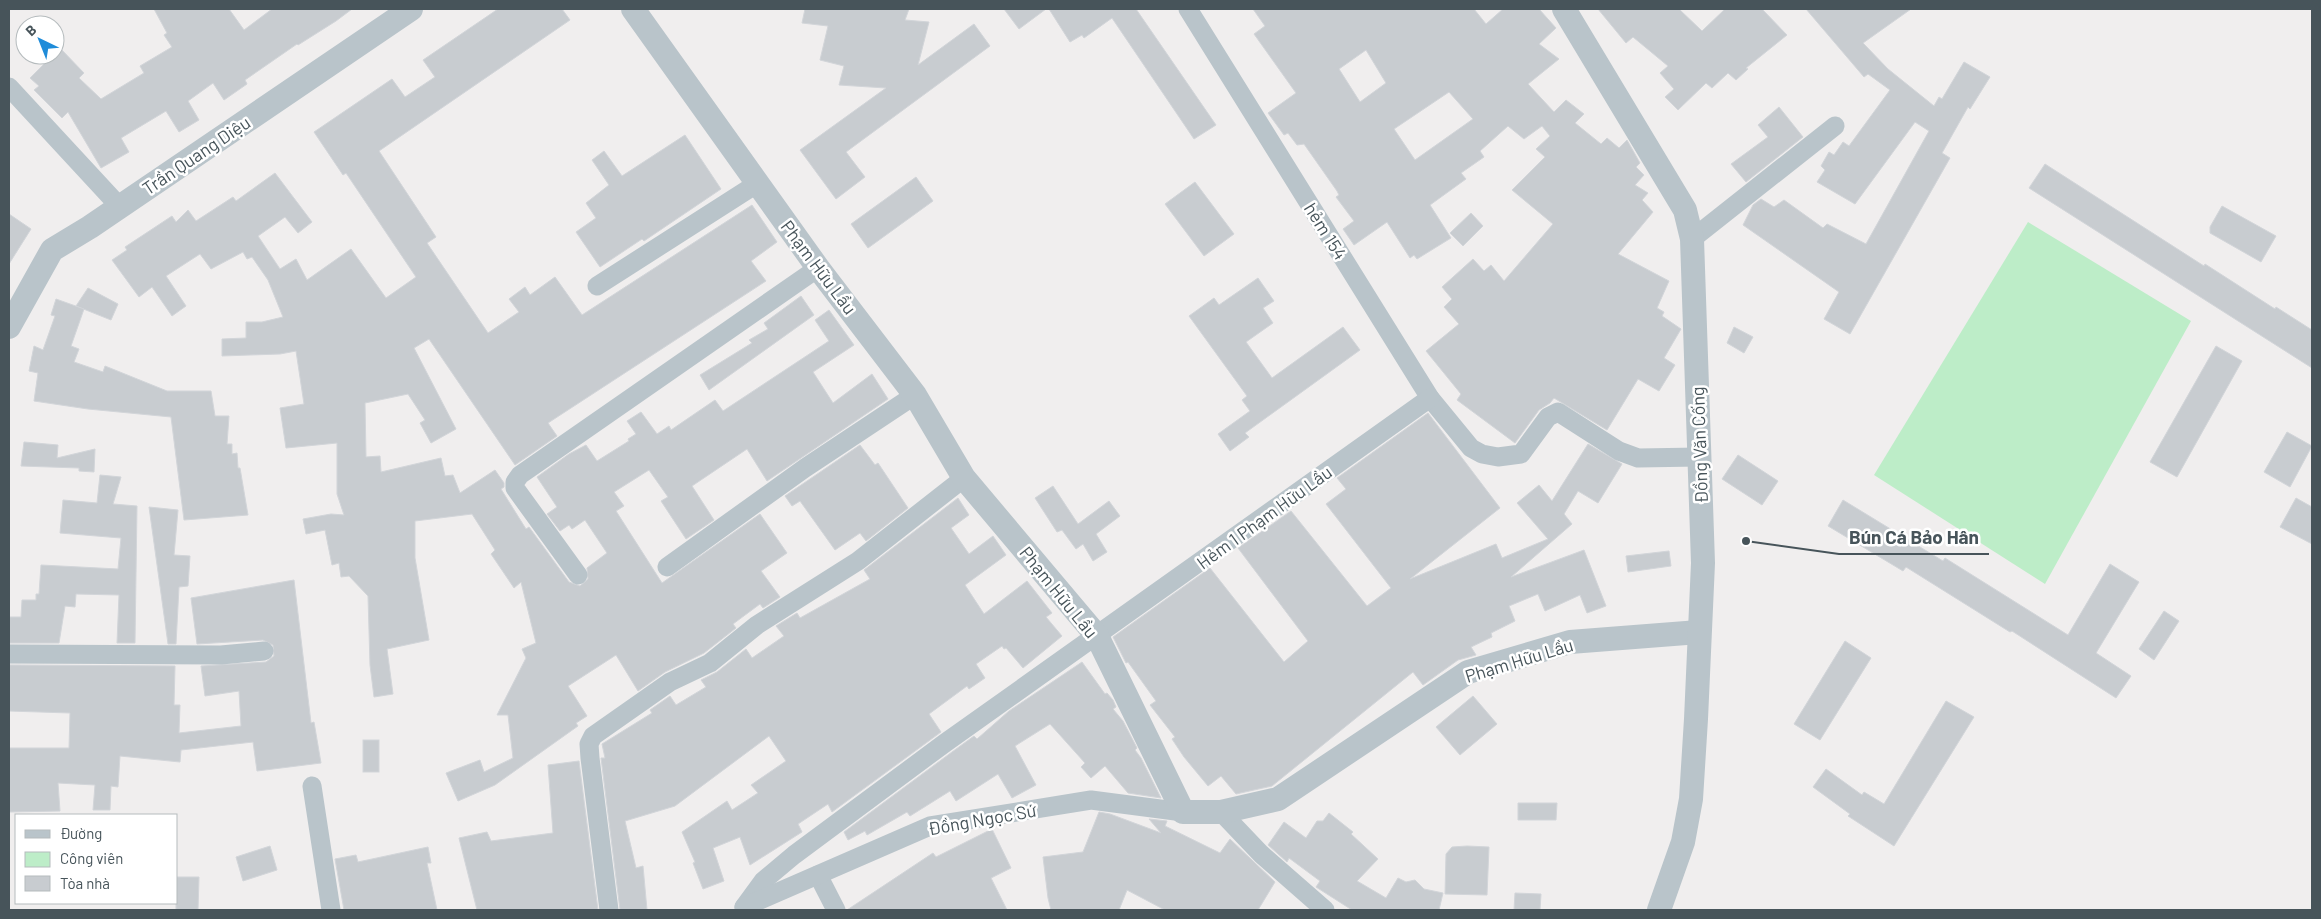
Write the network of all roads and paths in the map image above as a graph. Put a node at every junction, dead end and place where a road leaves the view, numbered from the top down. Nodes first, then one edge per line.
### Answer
1 (411, 9) edge
2 (633, 9) edge
3 (1188, 9) edge
4 (1564, 9) edge
5 (9, 87) edge
6 (1835, 126) dead end
7 (758, 183) junction
8 (120, 207) junction
9 (1692, 239) junction
10 (818, 268) junction
11 (597, 286) dead end
12 (9, 326) edge
13 (915, 395) junction
14 (1430, 398) junction
15 (1699, 457) junction
16 (964, 478) junction
17 (667, 567) dead end
18 (578, 575) dead end
19 (1699, 632) junction
20 (1097, 636) junction
21 (264, 652) dead end
22 (9, 654) edge
23 (312, 786) dead end
24 (1183, 812) junction
25 (1221, 812) junction
26 (818, 875) junction
27 (740, 909) edge
28 (331, 910) edge
29 (609, 910) edge
30 (836, 910) edge
31 (1325, 910) edge
32 (1659, 910) edge

1 - 8 street, Trần Quang Diệu
2 - 7 street, Phạm Hữu Lầu
3 - 14 street, hẻm 154
4 - 9 street, Đồng Văn Cống
5 - 8 street
6 - 9 street
7 - 10 street, Phạm Hữu Lầu
7 - 11 street
8 - 12 street, Trần Quang Diệu
9 - 15 street, Đồng Văn Cống
10 - 13 street, Phạm Hữu Lầu
10 - 18 street
13 - 16 street, Phạm Hữu Lầu
13 - 17 street
14 - 15 street, hẻm 154
14 - 20 street, Hẻm 1 Phạm Hữu Lầu
15 - 19 street, Đồng Văn Cống
16 - 20 street, Phạm Hữu Lầu
16 - 29 street
19 - 25 street, Phạm Hữu Lầu
19 - 32 street, Đồng Văn Cống
20 - 24 street, Phạm Hữu Lầu
20 - 27 street, Hẻm 1 Phạm Hữu Lầu
21 - 22 street
23 - 28 street
24 - 25 street, Phạm Hữu Lầu
24 - 26 street, Đồng Ngọc Sứ
25 - 31 street
26 - 27 street, Đồng Ngọc Sứ
26 - 30 street

